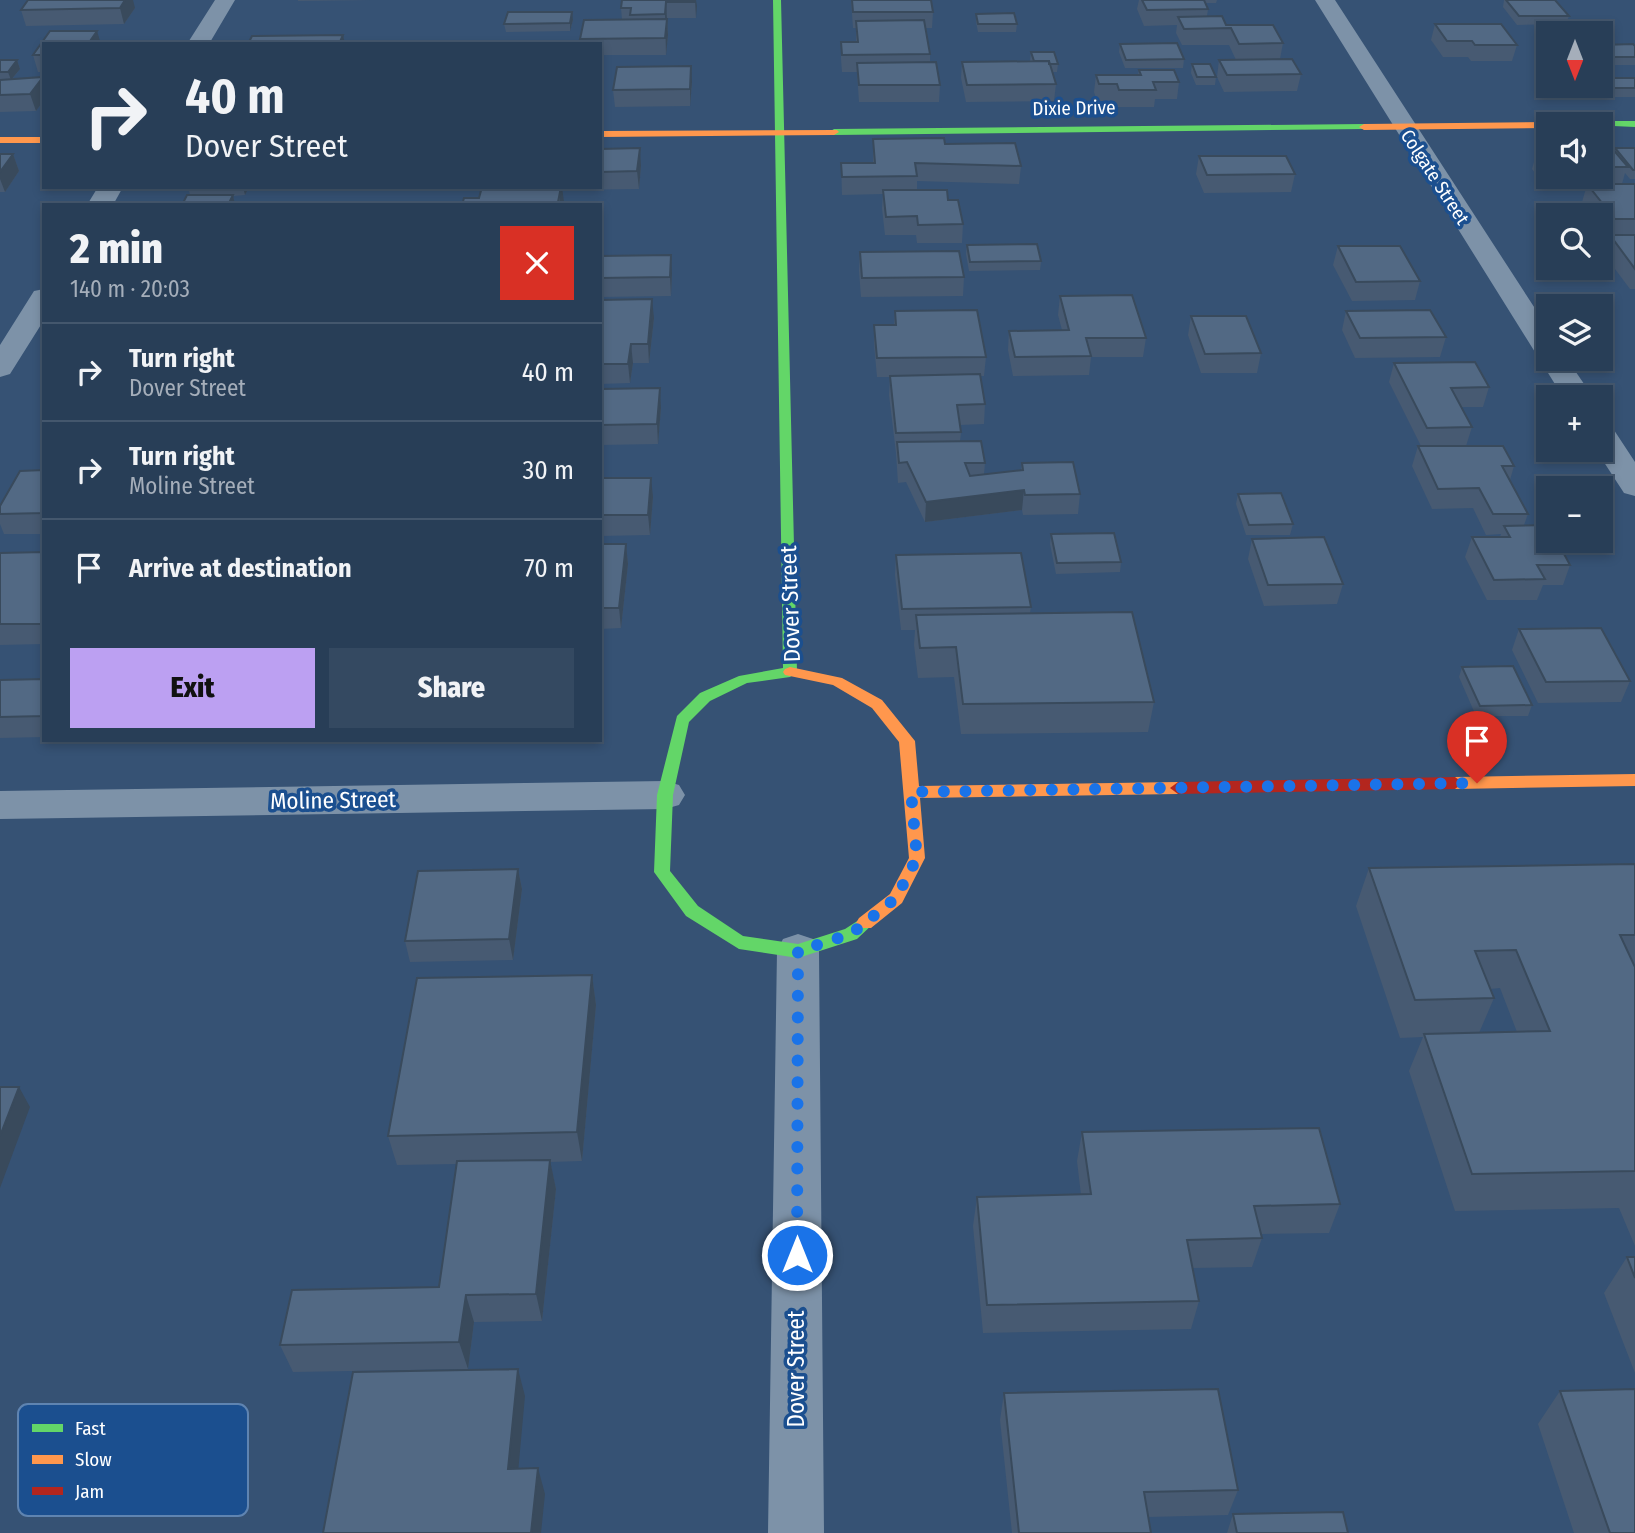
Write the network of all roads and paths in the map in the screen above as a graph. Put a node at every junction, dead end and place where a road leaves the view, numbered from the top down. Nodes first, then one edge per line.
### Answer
1 (225, 0) edge
2 (776, 0) edge
3 (1325, 0) edge
4 (199, 42) edge
5 (1613, 124) edge
6 (1635, 124) edge
7 (1536, 125) edge
8 (1402, 126) junction
9 (779, 132) junction
10 (602, 134) edge
11 (0, 140) edge
12 (42, 140) edge
13 (42, 300) edge
14 (1536, 333) edge
15 (0, 368) edge
16 (1613, 452) edge
17 (1635, 486) edge
18 (790, 672) junction
19 (1635, 780) edge
20 (911, 792) junction
21 (665, 795) junction
22 (0, 805) edge
23 (798, 951) junction
24 (796, 1533) edge

1 - 4 street
2 - 9 street, Dover Street
3 - 8 street, Colgate Street
5 - 6 street
7 - 8 street, Dixie Drive
8 - 9 street, Dixie Drive
8 - 14 street, Colgate Street
9 - 10 street, Dixie Drive
9 - 18 street, Dover Street
11 - 12 street
13 - 15 street
16 - 17 street
18 - 20 street, Dover Street
18 - 21 street
19 - 20 street
20 - 23 street, Dover Street
21 - 22 street, Moline Street
21 - 23 street
23 - 24 street, Dover Street

